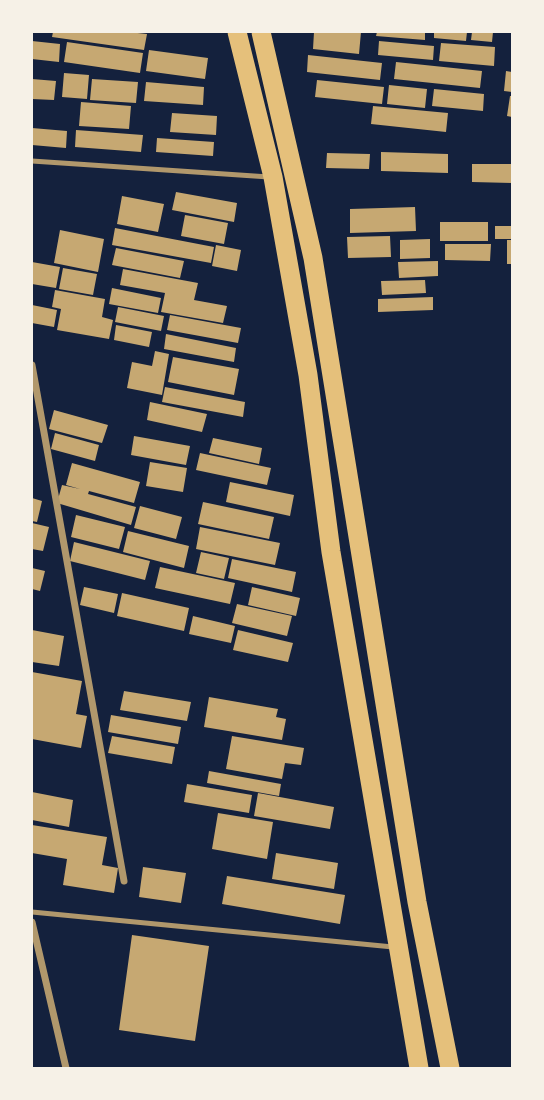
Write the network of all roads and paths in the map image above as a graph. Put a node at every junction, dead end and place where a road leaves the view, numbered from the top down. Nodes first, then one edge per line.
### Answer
1 (237, 32) edge
2 (261, 32) edge
3 (32, 161) edge
4 (273, 177) junction
5 (32, 365) edge
6 (124, 881) dead end
7 (32, 912) edge
8 (32, 922) edge
9 (396, 947) junction
10 (66, 1069) edge
11 (419, 1069) edge
12 (450, 1069) edge

1 - 4 highway
2 - 12 highway
3 - 4 lane
4 - 9 highway
5 - 6 street
7 - 9 lane
8 - 10 street
9 - 11 highway

